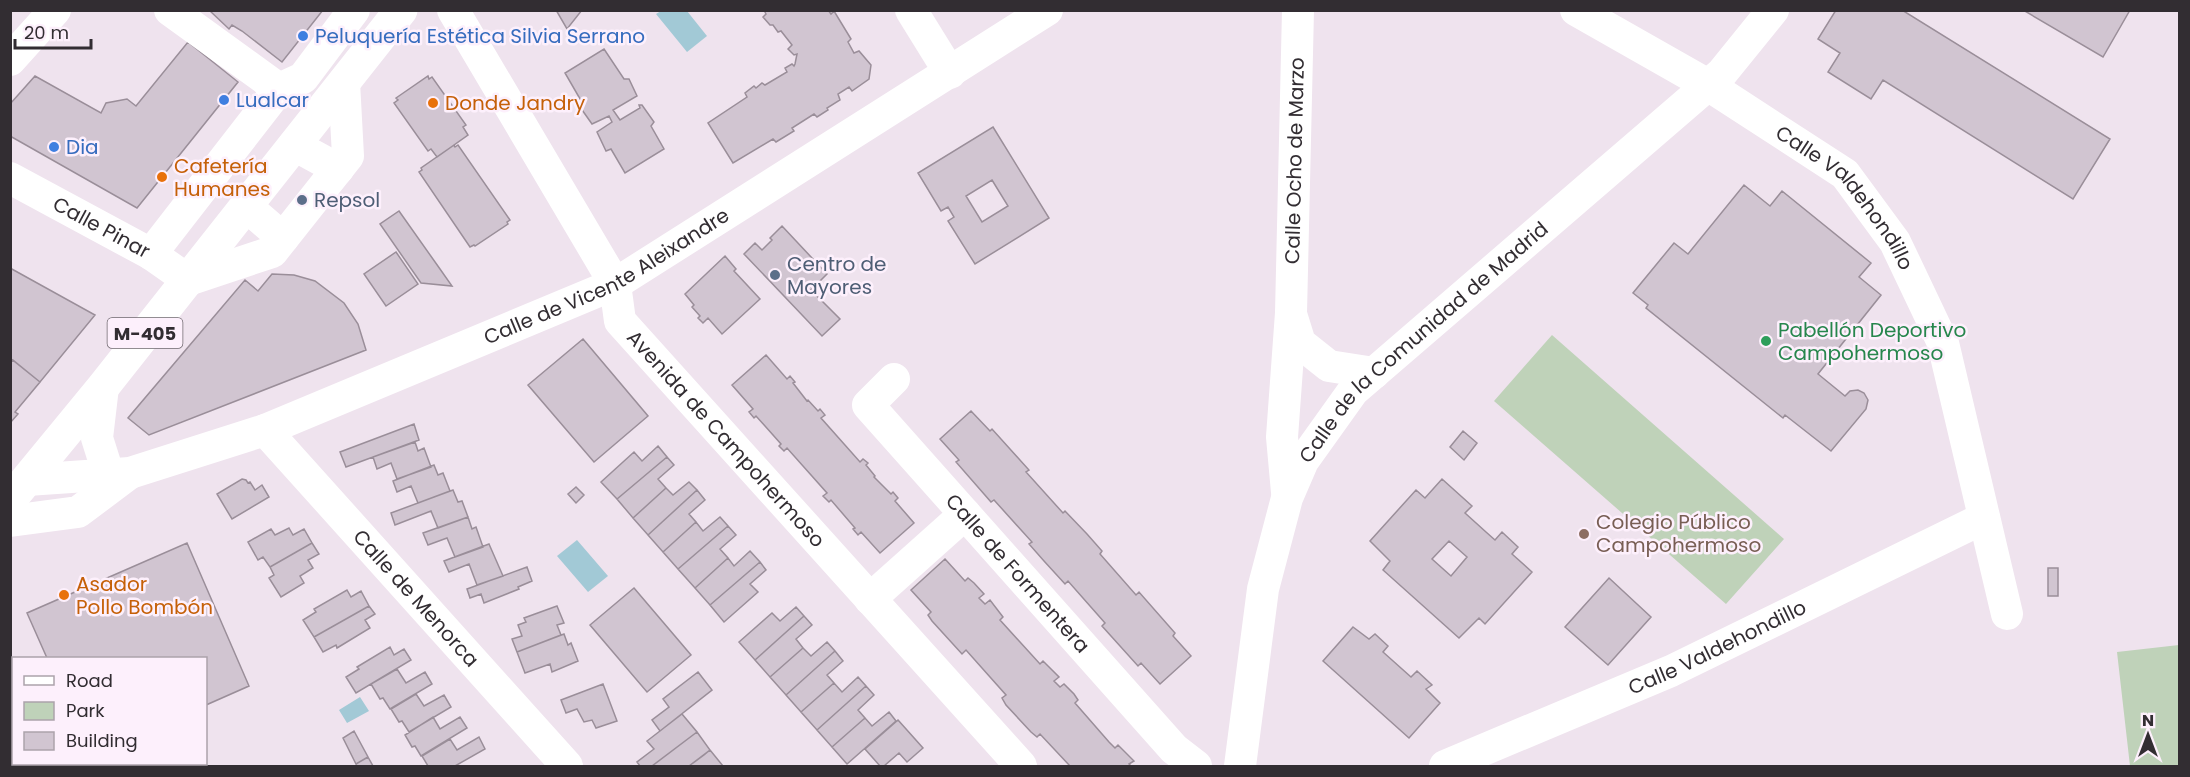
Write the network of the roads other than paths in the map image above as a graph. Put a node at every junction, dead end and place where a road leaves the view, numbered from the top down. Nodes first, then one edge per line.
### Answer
1 (55, 10) edge
2 (170, 10) edge
3 (354, 10) edge
4 (453, 10) edge
5 (911, 10) edge
6 (1047, 10) edge
7 (1298, 10) edge
8 (1576, 10) edge
9 (1773, 10) edge
10 (395, 13) edge
11 (10, 60) edge
12 (950, 73) junction
13 (344, 82) junction
14 (1708, 85) junction
15 (279, 88) junction
16 (294, 145) junction
17 (338, 169) junction
18 (10, 178) edge
19 (246, 206) junction
20 (283, 238) junction
21 (151, 254) junction
22 (188, 280) junction
23 (615, 284) junction
24 (1291, 313) junction
25 (1374, 373) junction
26 (894, 379) dead end
27 (103, 387) junction
28 (265, 430) junction
29 (119, 474) junction
30 (19, 490) edge
31 (1287, 498) junction
32 (964, 514) junction
33 (1984, 518) junction
34 (10, 521) edge
35 (870, 599) junction
36 (2007, 615) dead end
37 (567, 766) edge
38 (1021, 766) edge
39 (1196, 766) edge
40 (1240, 766) edge
41 (1445, 766) edge

1 - 11 street
2 - 15 street
3 - 15 street
4 - 23 street, Avenida de Campohermoso
5 - 12 street
6 - 12 street, Calle de Vicente Aleixandre
7 - 24 street, Calle Ocho de Marzo
8 - 14 street, Calle Valdehondillo
9 - 14 street, Calle de la Comunidad de Madrid
10 - 13 main road, M-405
12 - 23 street, Calle de Vicente Aleixandre
13 - 16 main road, M-405
13 - 17 street
14 - 25 street, Calle de la Comunidad de Madrid
14 - 33 street, Calle Valdehondillo
15 - 21 street
16 - 17 street
16 - 19 main road, M-405
17 - 20 street
18 - 21 street, Calle Pinar
19 - 20 street
19 - 22 main road, M-405
20 - 22 street
21 - 22 street, Calle Pinar
22 - 27 main road, M-405
23 - 28 street, Calle de Vicente Aleixandre
23 - 35 street, Avenida de Campohermoso
24 - 25 street, Calle Ocho de Marzo
24 - 31 street, Calle Ocho de Marzo
25 - 31 street, Calle de la Comunidad de Madrid
26 - 32 street, Calle de Formentera
27 - 29 street
27 - 30 main road, M-405
28 - 29 street, Calle de Vicente Aleixandre
28 - 37 street, Calle de Menorca
29 - 30 street, Calle de Vicente Aleixandre
29 - 34 street, Calle de Vicente Aleixandre
31 - 40 street, Calle de la Comunidad de Madrid
32 - 35 street
32 - 39 street, Calle de Formentera
33 - 36 street, Calle Valdehondillo
33 - 41 street, Calle Valdehondillo
35 - 38 street, Avenida de Campohermoso

